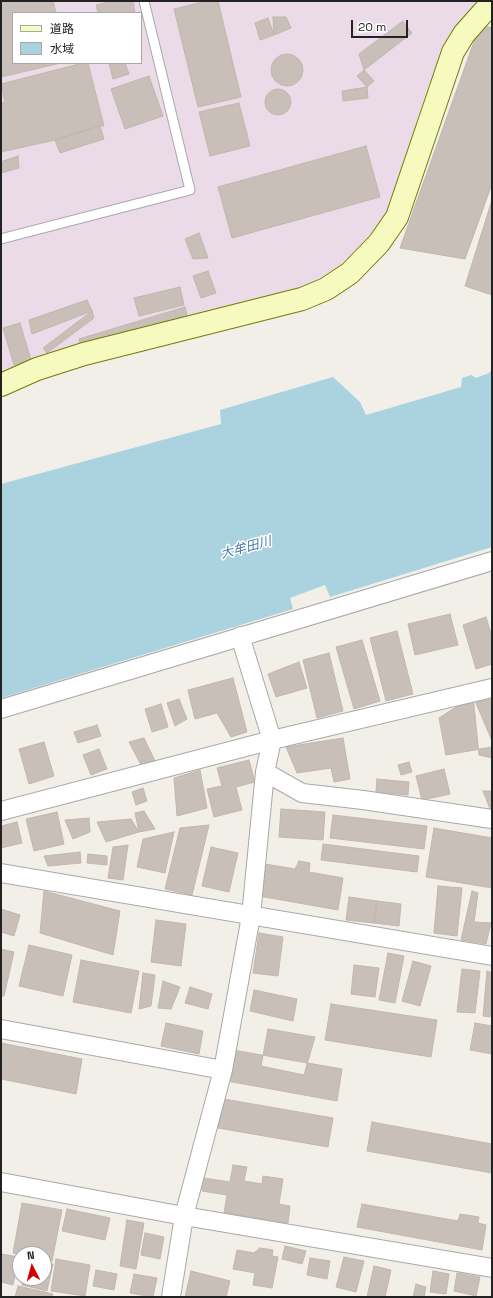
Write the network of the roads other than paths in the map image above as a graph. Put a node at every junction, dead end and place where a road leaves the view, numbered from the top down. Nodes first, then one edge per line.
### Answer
1 (144, 1) edge
2 (492, 4) edge
3 (1, 239) edge
4 (1, 384) edge
5 (492, 561) edge
6 (240, 636) junction
7 (492, 688) edge
8 (1, 709) edge
9 (272, 740) junction
10 (265, 772) junction
11 (1, 811) edge
12 (492, 819) edge
13 (1, 873) edge
14 (252, 916) junction
15 (492, 956) edge
16 (1, 1029) edge
17 (223, 1070) junction
18 (1, 1182) edge
19 (184, 1216) junction
20 (492, 1268) edge
21 (171, 1297) edge

1 - 3 lane
2 - 4 street
5 - 6 street
6 - 8 street
6 - 9 street
7 - 9 street
9 - 10 street
9 - 11 street
10 - 12 street
10 - 14 street
13 - 14 street
14 - 15 street
14 - 17 street
16 - 17 street
17 - 19 street
18 - 19 street
19 - 20 street
19 - 21 street

